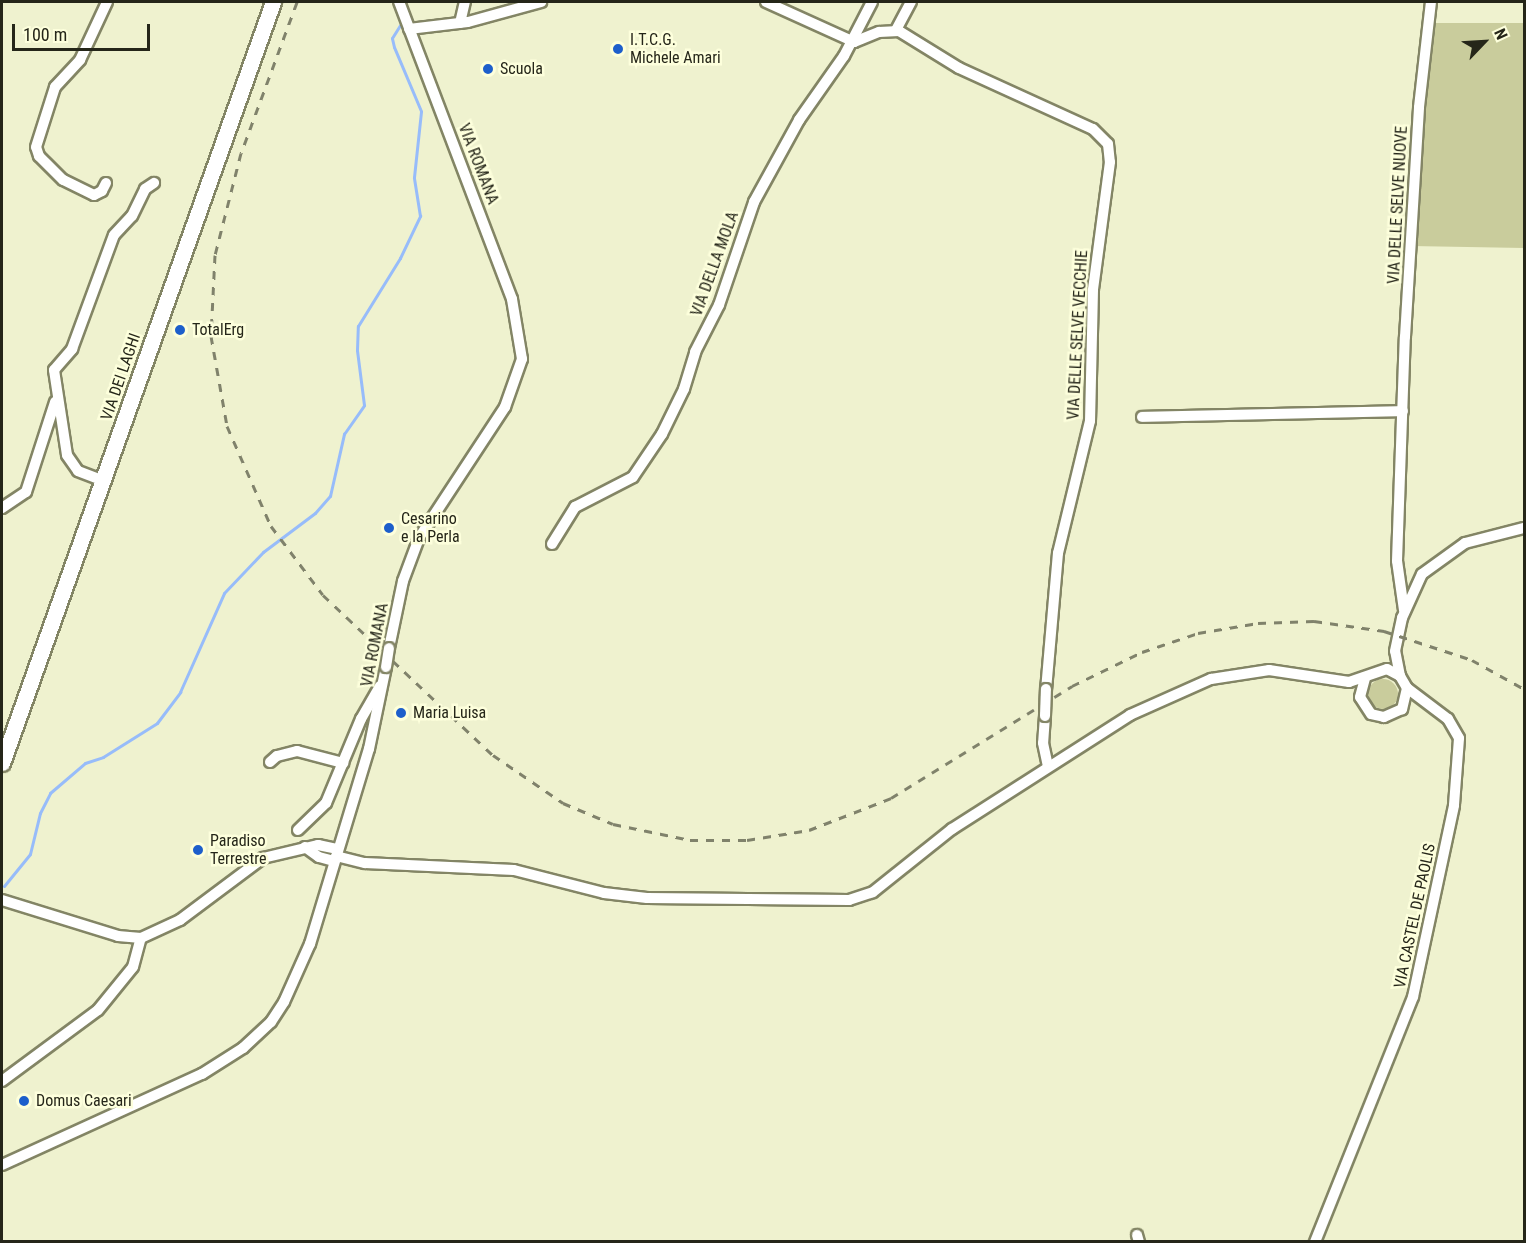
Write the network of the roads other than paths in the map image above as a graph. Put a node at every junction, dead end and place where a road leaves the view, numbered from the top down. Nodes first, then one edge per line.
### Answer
1 (106, 2) edge
2 (273, 2) edge
3 (399, 2) edge
4 (465, 2) edge
5 (541, 2) edge
6 (766, 2) edge
7 (872, 2) edge
8 (912, 2) edge
9 (1431, 2) edge
10 (460, 23) junction
11 (409, 29) junction
12 (896, 30) junction
13 (852, 41) junction
14 (106, 183) dead end
15 (154, 183) dead end
16 (57, 396) junction
17 (1403, 411) junction
18 (1142, 417) dead end
19 (104, 481) junction
20 (2, 508) edge
21 (1524, 528) edge
22 (552, 544) dead end
23 (1404, 610) junction
24 (1395, 651) junction
25 (1379, 669) junction
26 (1400, 676) junction
27 (1365, 678) junction
28 (384, 681) junction
29 (1336, 681) junction
30 (1407, 688) junction
31 (1359, 691) junction
32 (1424, 704) junction
33 (1402, 709) junction
34 (270, 762) dead end
35 (2, 763) edge
36 (343, 763) junction
37 (1048, 766) junction
38 (298, 830) dead end
39 (336, 855) junction
40 (2, 900) edge
41 (141, 938) junction
42 (2, 1081) edge
43 (2, 1165) edge
44 (1315, 1242) edge

1 - 14 street
2 - 19 main road, VIA DEI LAGHI
3 - 11 street, VIA ROMANA
4 - 10 street
5 - 10 street
6 - 13 street
7 - 13 street, VIA DELLA MOLA
8 - 12 street
9 - 17 street, VIA DELLE SELVE NUOVE
10 - 11 street
11 - 28 street, VIA ROMANA, bridge
12 - 13 street
12 - 37 street, VIA DELLE SELVE VECCHIE, bridge
13 - 22 street, VIA DELLA MOLA
15 - 16 street
16 - 19 street
16 - 20 street
17 - 18 street
17 - 23 street, VIA DELLE SELVE NUOVE
19 - 35 main road, VIA DEI LAGHI
21 - 23 street
23 - 24 street
24 - 25 street
24 - 26 street
25 - 26 street
25 - 27 street
26 - 30 street
27 - 29 street
27 - 31 street
28 - 36 street
28 - 39 street, VIA ROMANA
29 - 31 street
29 - 37 street
30 - 32 street, VIA CASTEL DE PAOLIS
30 - 33 street
31 - 33 street
32 - 33 street
32 - 44 street, VIA CASTEL DE PAOLIS
34 - 36 street
36 - 38 street
37 - 39 street
39 - 41 street
39 - 43 street, VIA ROMANA
40 - 41 street
41 - 42 street

